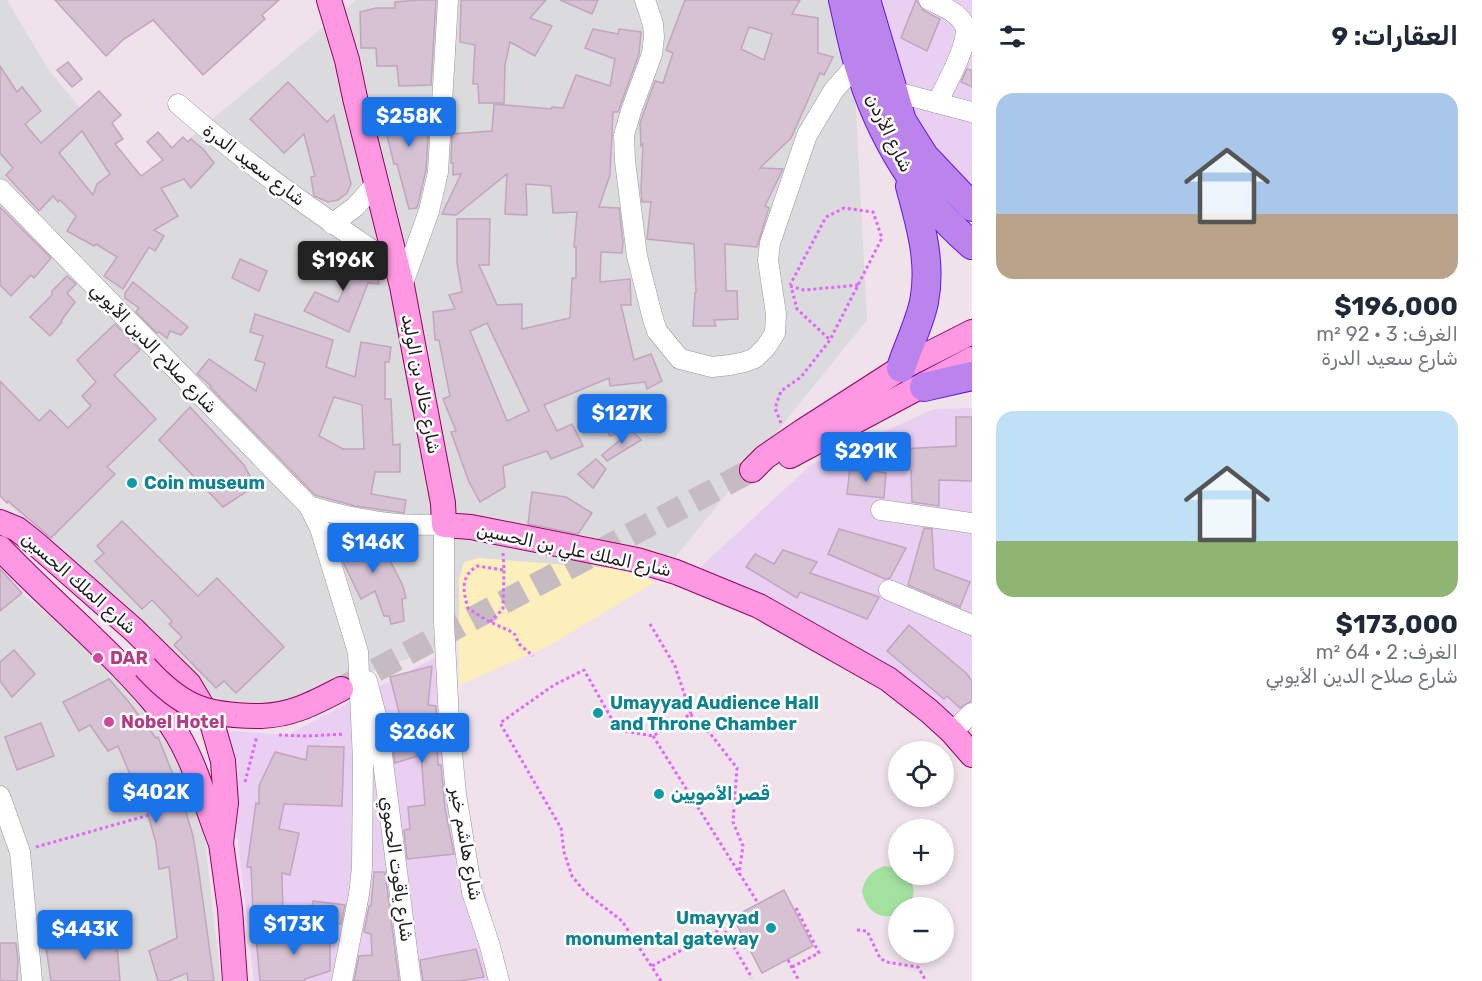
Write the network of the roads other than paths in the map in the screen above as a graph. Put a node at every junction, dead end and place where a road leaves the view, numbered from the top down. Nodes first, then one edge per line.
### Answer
1 (329, 0) edge
2 (448, 0) edge
3 (645, 0) edge
4 (843, 0) edge
5 (866, 0) edge
6 (929, 0) edge
7 (858, 63) junction
8 (892, 91) junction
9 (937, 103) junction
10 (178, 104) dead end
11 (972, 112) edge
12 (906, 172) junction
13 (376, 184) junction
14 (0, 189) edge
15 (972, 207) edge
16 (332, 224) junction
17 (972, 245) edge
18 (399, 276) junction
19 (972, 332) edge
20 (972, 359) edge
21 (901, 369) junction
22 (972, 376) edge
23 (924, 387) junction
24 (309, 506) junction
25 (881, 510) dead end
26 (0, 522) edge
27 (972, 523) edge
28 (444, 525) junction
29 (0, 532) edge
30 (0, 548) edge
31 (889, 590) dead end
32 (972, 625) edge
33 (358, 652) junction
34 (341, 688) tunnel mouth
35 (972, 712) edge
36 (952, 732) junction
37 (216, 738) junction
38 (187, 752) junction
39 (972, 755) edge
40 (363, 760) junction
41 (383, 764) junction
42 (0, 796) edge
43 (214, 796) junction
44 (32, 981) edge
45 (236, 981) edge
46 (342, 981) edge
47 (411, 981) edge
48 (499, 981) edge

1 - 13 main road, شارع خالد بن الوليد
2 - 18 street
3 - 7 street
4 - 7 highway, شارع الأردن
5 - 8 highway, شارع الأردن
6 - 9 street
7 - 12 highway, شارع الأردن
8 - 9 street
8 - 15 highway, شارع الأردن
9 - 11 street
10 - 16 street, شارع سعيد الدرة
12 - 17 highway, شارع الأردن
12 - 21 highway
13 - 16 street
13 - 18 main road, شارع خالد بن الوليد
14 - 24 street, شارع صلاح الدين الأيوبي
16 - 18 street, شارع سعيد الدرة
18 - 28 main road, شارع خالد بن الوليد
19 - 21 main road
20 - 23 main road
21 - 23 main road
22 - 23 highway
24 - 28 street, شارع صلاح الدين الأيوبي
24 - 33 street, شارع صلاح الدين الأيوبي
25 - 27 street
26 - 37 main road, شارع الملك الحسين
28 - 36 main road, شارع الملك علي بن الحسين
28 - 48 street, شارع هاشم خير
29 - 34 main road, bridge
30 - 38 main road, شارع الملك الحسين
31 - 32 street
33 - 40 street, شارع صلاح الدين الأيوبي
33 - 41 street, شارع ياقوت الحموي
35 - 36 street
36 - 39 main road, شارع الملك علي بن الحسين
37 - 38 main road
37 - 43 main road, شارع الملك الحسين
38 - 43 main road, شارع الملك الحسين
40 - 41 street
40 - 46 street, شارع صلاح الدين الأيوبي
41 - 47 street, شارع ياقوت الحموي
42 - 44 street
43 - 45 main road, شارع الملك الحسين

